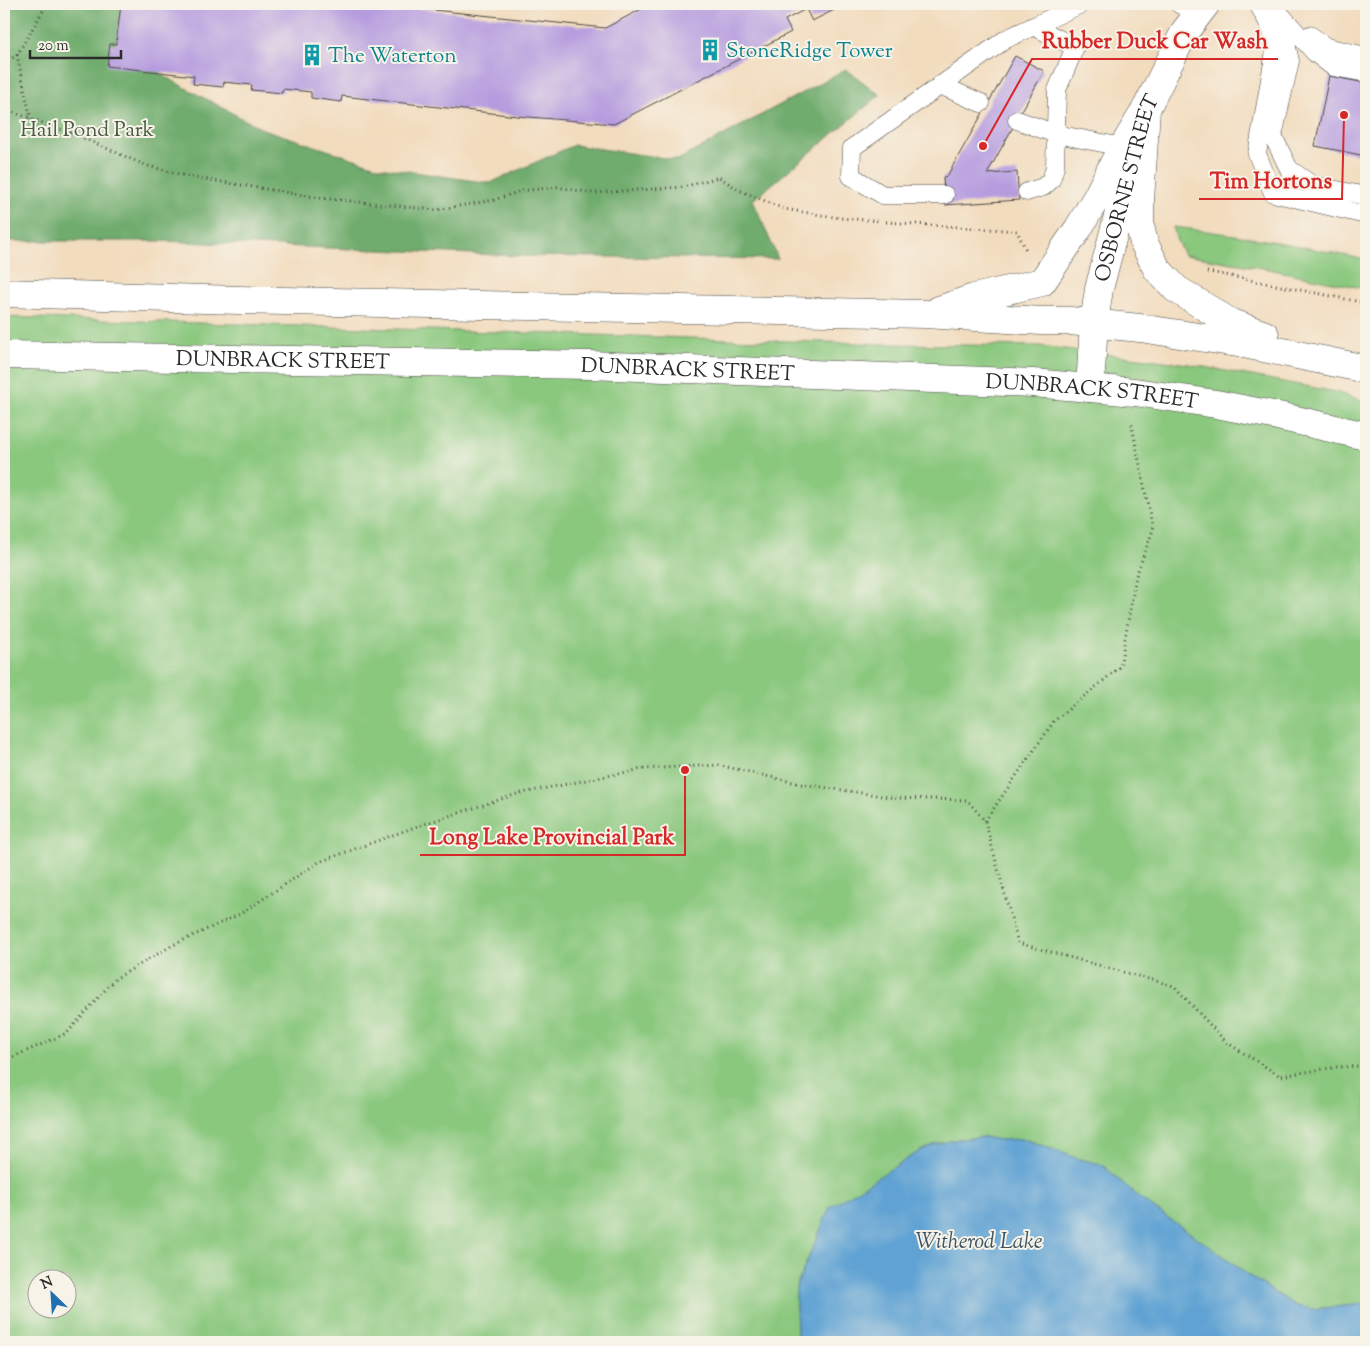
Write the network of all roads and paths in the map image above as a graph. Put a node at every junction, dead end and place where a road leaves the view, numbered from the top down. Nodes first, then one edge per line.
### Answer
1 (47, 4) edge
2 (1081, 4) edge
3 (1258, 4) edge
4 (1194, 7) edge
5 (1279, 12) junction
6 (1034, 26) junction
7 (17, 55) junction
8 (1366, 56) edge
9 (4, 63) edge
10 (1366, 73) edge
11 (940, 85) junction
12 (981, 103) dead end
13 (4, 108) edge
14 (1146, 109) junction
15 (31, 119) junction
16 (1017, 120) dead end
17 (1056, 134) junction
18 (1123, 147) junction
19 (1027, 192) dead end
20 (945, 195) dead end
21 (1366, 196) edge
22 (1366, 215) edge
23 (1206, 272) dead end
24 (1042, 282) junction
25 (4, 292) edge
26 (1366, 303) edge
27 (924, 314) junction
28 (1094, 323) junction
29 (4, 355) edge
30 (1366, 369) edge
31 (1090, 388) junction
32 (1135, 392) junction
33 (1366, 436) edge
34 (985, 822) junction
35 (4, 1061) edge
36 (1366, 1066) edge

1 - 7 path
2 - 6 lane
3 - 22 lane
4 - 14 main road, OSBORNE STREET
5 - 8 lane
5 - 10 lane
5 - 21 lane
6 - 11 lane
6 - 17 lane
7 - 9 path
7 - 15 path
11 - 12 lane
11 - 20 lane
13 - 15 path
14 - 18 main road
14 - 28 main road, OSBORNE STREET
14 - 30 main road
15 - 24 path
16 - 17 lane
17 - 18 lane
17 - 19 lane
18 - 24 main road
23 - 26 path
24 - 27 main road
25 - 27 main road
27 - 28 main road
28 - 30 main road
28 - 31 main road, OSBORNE STREET
29 - 31 main road, DUNBRACK STREET
31 - 32 main road, DUNBRACK STREET
32 - 33 main road, DUNBRACK STREET
32 - 34 path
34 - 35 path
34 - 36 path

